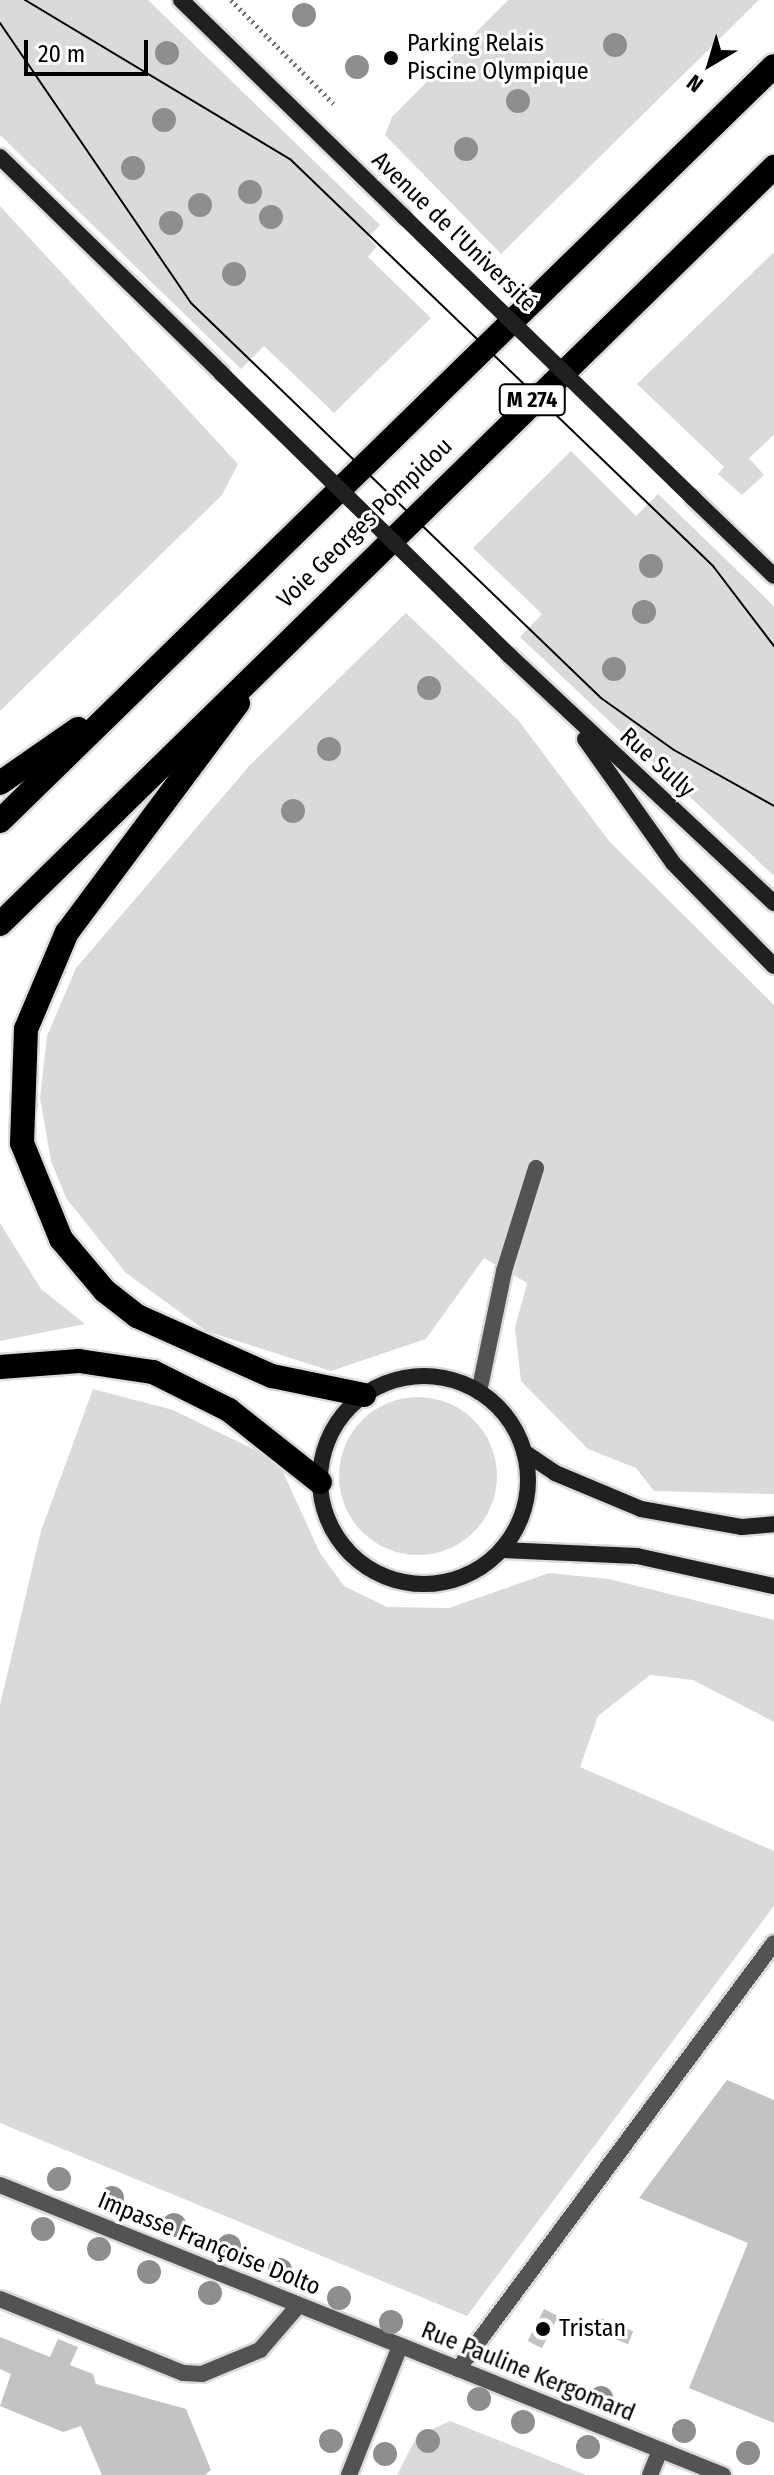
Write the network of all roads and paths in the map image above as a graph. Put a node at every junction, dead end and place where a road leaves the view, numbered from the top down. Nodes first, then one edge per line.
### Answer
1 (181, 0) edge
2 (774, 66) edge
3 (0, 157) edge
4 (774, 167) edge
5 (772, 569) edge
6 (291, 633) junction
7 (135, 688) junction
8 (568, 714) junction
9 (0, 783) edge
10 (0, 821) edge
11 (774, 903) edge
12 (0, 924) edge
13 (774, 966) edge
14 (536, 1168) dead end
15 (0, 1367) edge
16 (479, 1392) junction
17 (364, 1395) junction
18 (524, 1452) junction
19 (320, 1482) junction
20 (774, 1524) edge
21 (502, 1550) junction
22 (774, 1586) edge
23 (774, 1943) edge
24 (0, 2185) edge
25 (0, 2299) edge
26 (298, 2306) junction
27 (400, 2346) junction
28 (458, 2369) junction
29 (660, 2450) junction
30 (349, 2475) edge
31 (650, 2475) edge
32 (723, 2475) edge

1 - 5 main road, Avenue de l'Université, bridge
2 - 7 highway, Voie Georges Pompidou / M 274
3 - 8 main road, Rue Sully, bridge
4 - 6 highway, Voie Georges Pompidou / M 274
6 - 12 highway, Voie Georges Pompidou / M 274
6 - 17 highway
7 - 9 highway
7 - 10 highway, Voie Georges Pompidou / M 274
8 - 11 main road, Rue Sully
8 - 13 main road
14 - 16 street
15 - 19 highway
16 - 17 main road
16 - 18 main road
17 - 19 main road
18 - 20 main road
18 - 21 main road
19 - 21 main road
21 - 22 main road
23 - 28 street
24 - 26 street, Impasse Françoise Dolto
25 - 26 street
26 - 27 street, Impasse Françoise Dolto
27 - 28 street, Rue Pauline Kergomard
27 - 30 street, Rue Pauline Kergomard
28 - 29 street, Rue Pauline Kergomard
29 - 31 street
29 - 32 street, Rue Pauline Kergomard

